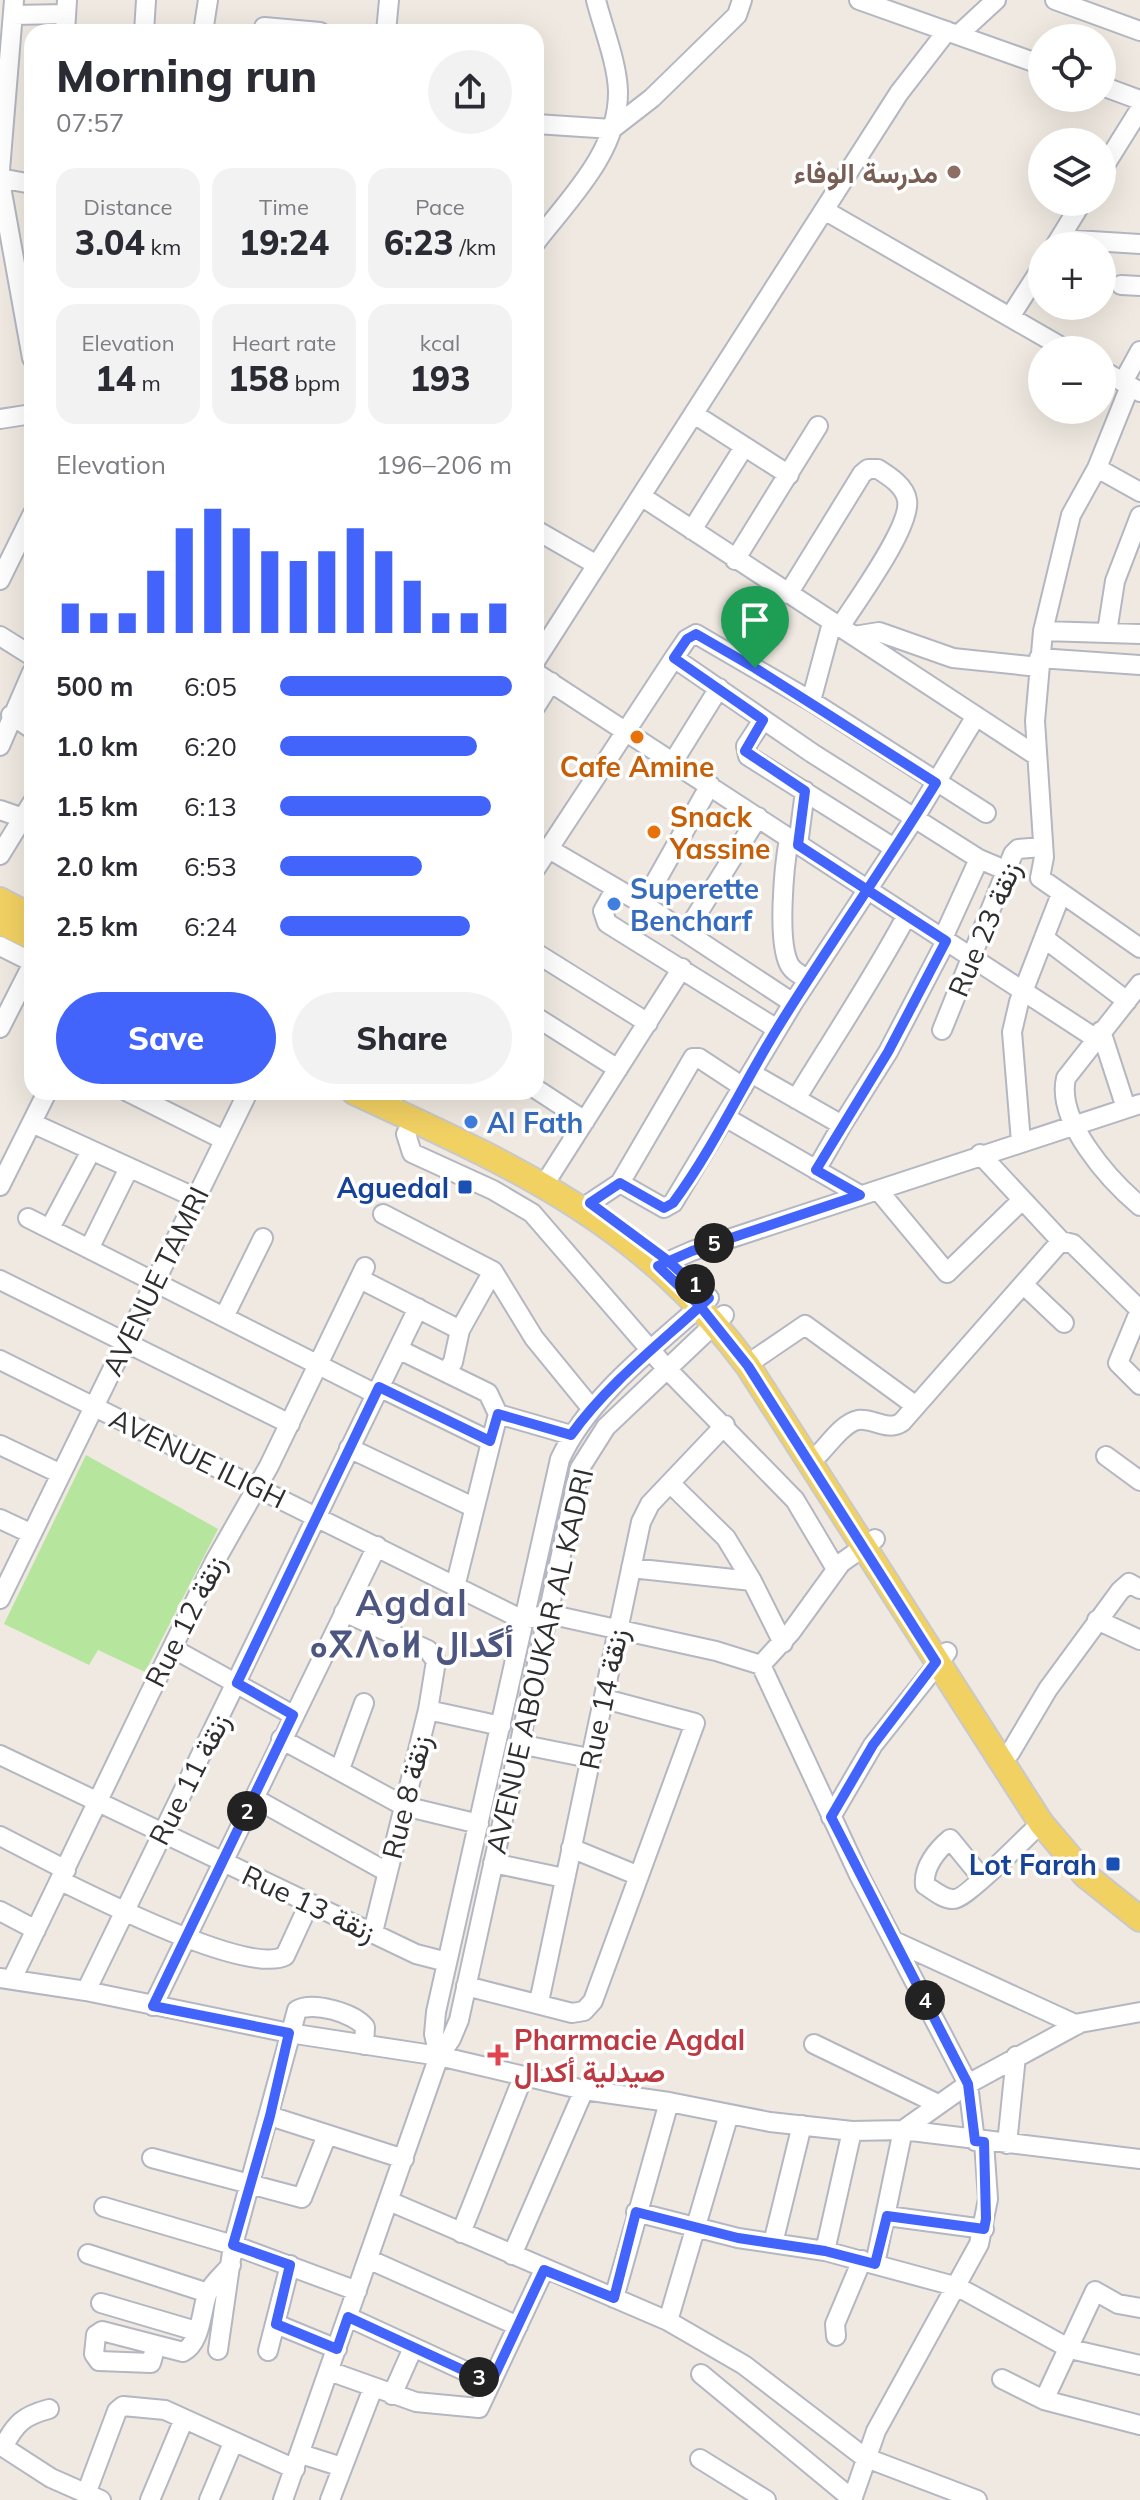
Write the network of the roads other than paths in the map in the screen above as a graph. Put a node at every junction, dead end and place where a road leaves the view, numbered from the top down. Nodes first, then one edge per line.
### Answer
1 (146, 0) edge
2 (208, 0) edge
3 (389, 0) edge
4 (596, 0) edge
5 (742, 0) edge
6 (859, 0) edge
7 (996, 0) edge
8 (1055, 0) edge
9 (66, 15) edge
10 (10, 18) edge
11 (144, 24) edge
12 (204, 24) edge
13 (387, 24) edge
14 (1140, 31) edge
15 (952, 33) junction
16 (1028, 60) edge
17 (1116, 91) edge
18 (1140, 100) edge
19 (1140, 109) edge
20 (544, 125) edge
21 (612, 129) junction
22 (1116, 148) edge
23 (0, 170) edge
24 (0, 180) edge
25 (24, 183) edge
26 (824, 210) junction
27 (544, 231) edge
28 (1116, 243) edge
29 (1140, 244) edge
30 (8, 264) edge
31 (1121, 285) dead end
32 (1140, 286) edge
33 (1028, 289) edge
34 (1010, 317) junction
35 (24, 327) edge
36 (1043, 336) edge
37 (1140, 351) edge
38 (1131, 387) edge
39 (694, 414) junction
40 (24, 415) edge
41 (0, 419) edge
42 (818, 426) dead end
43 (744, 447) junction
44 (1097, 468) junction
45 (789, 475) junction
46 (1140, 492) edge
47 (641, 496) junction
48 (1140, 516) edge
49 (692, 530) junction
50 (24, 531) edge
51 (544, 538) edge
52 (735, 560) junction
53 (597, 565) junction
54 (0, 580) edge
55 (788, 594) junction
56 (842, 629) junction
57 (1043, 631) junction
58 (1107, 632) junction
59 (1140, 634) edge
60 (0, 636) edge
61 (544, 648) edge
62 (24, 651) edge
63 (674, 658) junction
64 (1039, 663) junction
65 (1140, 665) edge
66 (544, 678) edge
67 (24, 688) edge
68 (719, 688) junction
69 (811, 701) junction
70 (11, 715) junction
71 (976, 716) junction
72 (763, 720) junction
73 (24, 724) edge
74 (625, 729) junction
75 (0, 746) edge
76 (1037, 756) junction
77 (673, 762) junction
78 (936, 783) junction
79 (710, 785) junction
80 (805, 791) junction
81 (0, 810) edge
82 (24, 810) edge
83 (986, 813) dead end
84 (24, 816) edge
85 (758, 817) junction
86 (914, 819) junction
87 (794, 842) junction
88 (1042, 847) junction
89 (894, 848) junction
90 (549, 849) junction
91 (0, 855) edge
92 (544, 856) edge
93 (979, 859) junction
94 (1005, 870) junction
95 (616, 888) junction
96 (866, 890) junction
97 (1053, 890) junction
98 (0, 900) edge
99 (643, 904) junction
100 (907, 915) junction
101 (0, 922) edge
102 (24, 923) edge
103 (24, 928) edge
104 (686, 932) junction
105 (1044, 938) junction
106 (944, 939) junction
107 (0, 946) edge
108 (1140, 948) edge
109 (544, 958) edge
110 (973, 958) junction
111 (24, 959) edge
112 (682, 968) junction
113 (24, 979) edge
114 (808, 979) junction
115 (1140, 984) edge
116 (1024, 991) junction
117 (1127, 1001) junction
118 (793, 1003) junction
119 (544, 1022) edge
120 (648, 1023) junction
121 (0, 1028) edge
122 (777, 1029) junction
123 (942, 1030) dead end
124 (1098, 1035) junction
125 (618, 1069) junction
126 (747, 1080) junction
127 (544, 1094) edge
128 (796, 1099) junction
129 (43, 1100) edge
130 (144, 1100) edge
131 (244, 1100) edge
132 (371, 1100) edge
133 (400, 1100) edge
134 (1133, 1106) edge
135 (725, 1117) junction
136 (414, 1120) junction
137 (585, 1121) junction
138 (32, 1123) junction
139 (842, 1125) junction
140 (1074, 1125) junction
141 (224, 1140) junction
142 (1021, 1142) junction
143 (91, 1151) junction
144 (980, 1154) junction
145 (129, 1168) junction
146 (816, 1170) junction
147 (3, 1174) edge
148 (549, 1177) junction
149 (620, 1183) junction
150 (869, 1192) junction
151 (196, 1198) junction
152 (1021, 1201) junction
153 (590, 1203) junction
154 (1140, 1206) edge
155 (383, 1214) dead end
156 (28, 1218) dead end
157 (50, 1228) junction
158 (263, 1238) dead end
159 (1061, 1241) junction
160 (89, 1249) junction
161 (662, 1263) junction
162 (493, 1271) junction
163 (0, 1280) edge
164 (155, 1281) junction
165 (1024, 1285) junction
166 (418, 1308) junction
167 (712, 1310) junction
168 (1140, 1310) edge
169 (224, 1317) junction
170 (1064, 1323) dead end
171 (460, 1330) junction
172 (127, 1340) junction
173 (398, 1349) junction
174 (651, 1351) junction
175 (758, 1357) junction
176 (0, 1360) edge
177 (319, 1364) junction
178 (666, 1368) junction
179 (446, 1372) junction
180 (1140, 1385) edge
181 (378, 1390) junction
182 (916, 1406) junction
183 (94, 1407) junction
184 (592, 1409) junction
185 (498, 1414) junction
186 (290, 1424) junction
187 (725, 1425) junction
188 (571, 1435) junction
189 (490, 1441) junction
190 (0, 1445) edge
191 (349, 1448) junction
192 (819, 1454) junction
193 (1106, 1456) dead end
194 (61, 1474) junction
195 (1140, 1481) edge
196 (671, 1484) junction
197 (255, 1488) junction
198 (473, 1507) junction
199 (316, 1516) junction
200 (0, 1519) edge
201 (32, 1534) junction
202 (869, 1543) junction
203 (377, 1546) junction
204 (631, 1568) junction
205 (836, 1569) junction
206 (752, 1581) junction
207 (455, 1587) junction
208 (1140, 1589) edge
209 (1, 1594) edge
210 (344, 1612) junction
211 (548, 1614) junction
212 (523, 1620) junction
213 (1097, 1620) junction
214 (618, 1631) junction
215 (1140, 1640) edge
216 (783, 1643) junction
217 (172, 1648) junction
218 (941, 1657) junction
219 (761, 1665) junction
220 (237, 1683) junction
221 (605, 1699) junction
222 (364, 1703) dead end
223 (428, 1710) junction
224 (293, 1715) junction
225 (501, 1726) junction
226 (281, 1739) junction
227 (519, 1744) junction
228 (1010, 1753) junction
229 (0, 1755) edge
230 (589, 1758) junction
231 (340, 1769) junction
232 (254, 1798) junction
233 (99, 1802) junction
234 (404, 1806) junction
235 (831, 1817) junction
236 (1041, 1823) junction
237 (479, 1824) junction
238 (162, 1831) junction
239 (0, 1836) edge
240 (571, 1848) junction
241 (222, 1861) junction
242 (493, 1863) junction
243 (387, 1872) junction
244 (63, 1876) junction
245 (639, 1876) junction
246 (564, 1878) junction
247 (982, 1878) dead end
248 (1140, 1903) edge
249 (309, 1904) junction
250 (0, 1911) edge
251 (124, 1912) junction
252 (1140, 1919) edge
253 (36, 1930) junction
254 (373, 1932) junction
255 (184, 1937) junction
256 (894, 1941) junction
257 (447, 1962) junction
258 (6, 1979) edge
259 (466, 1986) junction
260 (86, 1991) junction
261 (539, 2002) junction
262 (153, 2006) junction
263 (1140, 2012) edge
264 (1077, 2025) junction
265 (289, 2033) junction
266 (814, 2044) dead end
267 (364, 2045) junction
268 (439, 2056) junction
269 (1016, 2056) junction
270 (523, 2077) junction
271 (968, 2084) junction
272 (584, 2090) junction
273 (669, 2102) junction
274 (938, 2104) junction
275 (729, 2114) junction
276 (270, 2116) junction
277 (802, 2125) junction
278 (903, 2130) junction
279 (852, 2131) junction
280 (327, 2135) junction
281 (980, 2141) junction
282 (1007, 2144) junction
283 (152, 2158) dead end
284 (404, 2159) junction
285 (1140, 2159) edge
286 (249, 2185) junction
287 (389, 2201) junction
288 (104, 2207) dead end
289 (636, 2212) junction
290 (887, 2216) junction
291 (697, 2227) junction
292 (984, 2229) junction
293 (461, 2233) junction
294 (773, 2243) junction
295 (825, 2251) junction
296 (88, 2254) dead end
297 (233, 2254) junction
298 (512, 2255) junction
299 (368, 2259) junction
300 (868, 2262) junction
301 (290, 2265) junction
302 (544, 2270) junction
303 (958, 2287) junction
304 (357, 2291) junction
305 (208, 2293) junction
306 (614, 2298) junction
307 (101, 2303) dead end
308 (1140, 2308) edge
309 (348, 2317) junction
310 (668, 2321) junction
311 (276, 2324) junction
312 (518, 2326) junction
313 (196, 2331) junction
314 (836, 2336) dead end
315 (156, 2345) dead end
316 (413, 2348) junction
317 (337, 2349) junction
318 (1070, 2349) junction
319 (218, 2350) dead end
320 (268, 2351) dead end
321 (1140, 2365) edge
322 (329, 2371) junction
323 (701, 2374) dead end
324 (1002, 2379) dead end
325 (491, 2383) junction
326 (373, 2388) junction
327 (392, 2395) junction
328 (1044, 2400) junction
329 (49, 2409) dead end
330 (184, 2419) junction
331 (1140, 2425) edge
332 (233, 2443) junction
333 (2, 2446) edge
334 (864, 2457) junction
335 (700, 2459) dead end
336 (298, 2461) junction
337 (342, 2467) junction
338 (93, 2497) edge
339 (150, 2500) edge
340 (209, 2500) edge
341 (283, 2500) edge
342 (330, 2500) edge
343 (766, 2500) edge
344 (852, 2500) edge
345 (977, 2500) edge

1 - 11 street
2 - 12 street
3 - 13 street
4 - 21 street
5 - 21 street
6 - 15 street
7 - 15 street
8 - 14 street
9 - 10 street
10 - 23 street
15 - 16 street
15 - 26 street
17 - 18 street
19 - 22 street
20 - 21 street
21 - 27 street
24 - 25 street
24 - 30 street
26 - 34 street
26 - 39 street
28 - 29 street
30 - 35 street
31 - 32 street
33 - 34 street
34 - 36 street
37 - 38 street
38 - 44 street
39 - 43 street
39 - 47 street
40 - 41 street
42 - 45 street
43 - 45 street
43 - 49 street
44 - 46 street
44 - 57 street
45 - 52 street
47 - 49 street
47 - 53 street
48 - 58 street
49 - 52 street
50 - 54 street
51 - 53 street
52 - 55 street
53 - 61 street
55 - 56 street
55 - 56 street
56 - 64 street
56 - 69 street
56 - 71 street
57 - 58 street
57 - 64 street
58 - 59 street
60 - 62 street
63 - 68 street
63 - 69 street
63 - 74 street
64 - 65 street
64 - 76 street
66 - 74 street
67 - 70 street
68 - 72 street
68 - 77 street
69 - 78 street
70 - 73 street
70 - 75 street
71 - 76 street
71 - 78 street
72 - 80 street
72 - 86 street
74 - 77 street
74 - 90 street
76 - 88 street
77 - 79 street
78 - 83 street
78 - 86 street
79 - 85 street
79 - 99 street
80 - 87 street
80 - 89 street
81 - 82 street
84 - 91 street
85 - 87 street
85 - 104 street
86 - 89 street
86 - 93 street
87 - 96 street
87 - 114 street
88 - 94 street, Rue 23 زنقة
88 - 97 street
89 - 96 street
90 - 92 street
90 - 95 street
93 - 94 street
93 - 106 street
94 - 110 street, Rue 23 زنقة
95 - 99 street
95 - 112 street
96 - 100 street
96 - 114 street
97 - 105 street
97 - 108 street
98 - 102 main road
99 - 104 street
100 - 106 street
100 - 128 street
101 - 103 main road
104 - 118 street
105 - 116 street
105 - 117 street
106 - 110 street
106 - 139 street
107 - 111 street
109 - 120 street
110 - 116 street
110 - 123 street, Rue 23 زنقة
112 - 120 street
112 - 122 street
113 - 121 street
114 - 118 street
115 - 117 street
116 - 124 street
116 - 142 street
117 - 124 street
118 - 122 street
119 - 125 street
120 - 125 street
122 - 126 street
124 - 134 street
124 - 140 street
125 - 137 street
126 - 128 street
126 - 135 street
126 - 149 street
127 - 137 street
128 - 139 street
129 - 138 street
130 - 141 street
131 - 141 street, AVENUE TAMRI
132 - 136 main road
133 - 148 main road
134 - 140 street
135 - 146 street
135 - 149 street
136 - 161 main road
136 - 174 street
137 - 148 street
138 - 143 street
138 - 147 street
139 - 146 street
140 - 142 street
140 - 154 street
141 - 151 street, AVENUE TAMRI
142 - 144 street
143 - 145 street
143 - 157 street
144 - 150 street
144 - 152 street
145 - 151 street
145 - 160 street
146 - 150 street
148 - 153 main road
149 - 153 street
150 - 152 street
150 - 161 street
151 - 164 street, AVENUE TAMRI
152 - 159 street
153 - 161 main road
155 - 162 street
156 - 157 street
157 - 160 street
158 - 169 street
159 - 165 street
159 - 168 street
160 - 164 street
161 - 167 main road
162 - 171 street
162 - 184 street
163 - 172 street
164 - 169 street
164 - 172 street, AVENUE TAMRI
165 - 170 street
165 - 182 street
166 - 171 street
166 - 173 street, Rue 11 زنقة
166 - 177 street, Rue 12 زنقة
167 - 174 street, AVENUE ABOUKAR AL KADRI
167 - 175 main road
167 - 178 street, AVENUE ABOUKAR AL KADRI
167 - 202 main road
168 - 180 street
169 - 177 street
171 - 179 street
172 - 183 street, AVENUE TAMRI
172 - 186 street
173 - 179 street
173 - 181 street, Rue 11 زنقة
174 - 178 street
174 - 184 street, AVENUE ABOUKAR AL KADRI
175 - 182 street
175 - 192 main road
176 - 183 street, AVENUE ILIGH
177 - 181 street
177 - 186 street, Rue 12 زنقة
178 - 187 street
178 - 211 street, AVENUE ABOUKAR AL KADRI
179 - 185 street
181 - 189 street
181 - 191 street, Rue 11 زنقة
182 - 192 street
183 - 194 street, AVENUE TAMRI
183 - 197 street, AVENUE ILIGH
184 - 188 street, AVENUE ABOUKAR AL KADRI
185 - 188 street
185 - 189 street
186 - 197 street, Rue 12 زنقة
187 - 196 street, Rue 14 زنقة
187 - 205 street
188 - 212 street, AVENUE ABOUKAR AL KADRI
189 - 198 street
190 - 194 street
191 - 198 street
191 - 199 street, Rue 11 زنقة
192 - 202 main road
193 - 195 street
194 - 201 street, AVENUE TAMRI
196 - 204 street, Rue 14 زنقة
196 - 206 street
197 - 199 street, AVENUE ILIGH
197 - 217 street, Rue 12 زنقة
198 - 207 street
199 - 203 street, AVENUE ILIGH
199 - 220 street, Rue 11 زنقة
200 - 201 street
201 - 209 street, AVENUE TAMRI
202 - 205 street
202 - 218 main road
203 - 207 street, AVENUE ILIGH
203 - 210 street
204 - 206 street
204 - 214 street, Rue 14 زنقة
205 - 216 street
206 - 216 street
207 - 212 street, AVENUE ILIGH
208 - 213 street
210 - 223 street, Rue 8 زنقة
210 - 224 street
211 - 212 street
211 - 214 street
211 - 227 street, AVENUE ABOUKAR AL KADRI
212 - 225 street, AVENUE ABOUKAR AL KADRI
213 - 215 street
213 - 228 street
214 - 219 street
214 - 221 street, Rue 14 زنقة
216 - 219 street
217 - 220 street
217 - 233 street, Rue 12 زنقة
218 - 228 main road
218 - 235 street
218 - 236 main road
219 - 235 street
220 - 224 street
220 - 238 street, Rue 11 زنقة
221 - 230 street, Rue 14 زنقة
221 - 245 street
222 - 231 street
223 - 225 street
223 - 234 street, Rue 8 زنقة
224 - 226 street
225 - 237 street, AVENUE ABOUKAR AL KADRI
226 - 231 street
226 - 232 street
227 - 230 street
227 - 242 street, AVENUE ABOUKAR AL KADRI
228 - 248 main road
229 - 233 street, Rue 13 زنقة
230 - 240 street, Rue 14 زنقة
231 - 234 street
232 - 241 street
232 - 243 street
233 - 238 street, Rue 13 زنقة
233 - 244 street, Rue 12 زنقة
234 - 237 street
234 - 243 street, Rue 8 زنقة
235 - 256 street
236 - 247 street
236 - 252 main road
237 - 257 street, AVENUE ABOUKAR AL KADRI
238 - 241 street, Rue 13 زنقة
238 - 251 street, Rue 11 زنقة
239 - 244 street
240 - 245 street
240 - 246 street, Rue 14 زنقة
241 - 249 street, Rue 13 زنقة
241 - 255 street
242 - 246 street
242 - 259 street, AVENUE ABOUKAR AL KADRI
243 - 254 street, Rue 8 زنقة
244 - 251 street
244 - 253 street, Rue 12 زنقة
245 - 261 street
246 - 261 street, Rue 14 زنقة
249 - 254 street, Rue 13 زنقة
249 - 255 street
250 - 253 street
251 - 255 street
251 - 260 street, Rue 11 زنقة
253 - 258 street, Rue 12 زنقة
254 - 257 street, Rue 13 زنقة
255 - 262 street
256 - 264 street
256 - 271 street
257 - 268 street, AVENUE ABOUKAR AL KADRI
258 - 260 street
259 - 261 street
259 - 268 street, AVENUE ABOUKAR AL KADRI
260 - 262 street
262 - 265 street
263 - 264 street
264 - 269 street
265 - 267 street
265 - 267 street
265 - 276 street
266 - 274 street
267 - 268 street
268 - 270 street
268 - 284 street, AVENUE ABOUKAR AL KADRI
269 - 271 street
269 - 282 street
270 - 272 street
270 - 293 street
271 - 274 street
271 - 281 street
272 - 273 street
272 - 298 street
273 - 275 street
273 - 289 street
274 - 278 street
275 - 277 street
275 - 291 street
276 - 280 street
276 - 286 street
277 - 279 street
277 - 294 street
278 - 279 street
278 - 281 street
278 - 290 street
279 - 295 street
280 - 284 street
280 - 286 street
281 - 282 street
281 - 292 street
282 - 285 street
283 - 286 street
284 - 287 street, AVENUE ABOUKAR AL KADRI
286 - 297 street
287 - 293 street
287 - 299 street, AVENUE ABOUKAR AL KADRI
288 - 297 street
289 - 291 street
289 - 306 street
290 - 292 street
290 - 300 street
291 - 294 street
291 - 310 street
292 - 303 street
293 - 298 street
294 - 295 street
295 - 300 street
296 - 305 street
297 - 301 street
297 - 305 street
297 - 319 street
298 - 302 street
299 - 304 street, AVENUE ABOUKAR AL KADRI
299 - 312 street
300 - 303 street
300 - 314 street
301 - 304 street
301 - 311 street
302 - 306 street
302 - 312 street
303 - 318 street
303 - 334 street
304 - 309 street, AVENUE ABOUKAR AL KADRI
305 - 313 street
306 - 310 street
307 - 313 street
308 - 318 street
309 - 316 street
309 - 317 street, AVENUE ABOUKAR AL KADRI
310 - 334 street
311 - 317 street
311 - 320 street
312 - 325 street
313 - 315 street
316 - 325 street
316 - 327 street
317 - 322 street, AVENUE ABOUKAR AL KADRI
318 - 321 street
318 - 328 street
322 - 326 street
322 - 336 street, AVENUE ABOUKAR AL KADRI
323 - 344 street
324 - 328 street
325 - 327 street
326 - 327 street
326 - 337 street
328 - 331 street
329 - 333 street
330 - 332 street
330 - 338 street
330 - 339 street
332 - 336 street
332 - 340 street
333 - 338 street
334 - 344 street
334 - 345 street
335 - 343 street
336 - 337 street
336 - 341 street, AVENUE ABOUKAR AL KADRI
337 - 342 street

